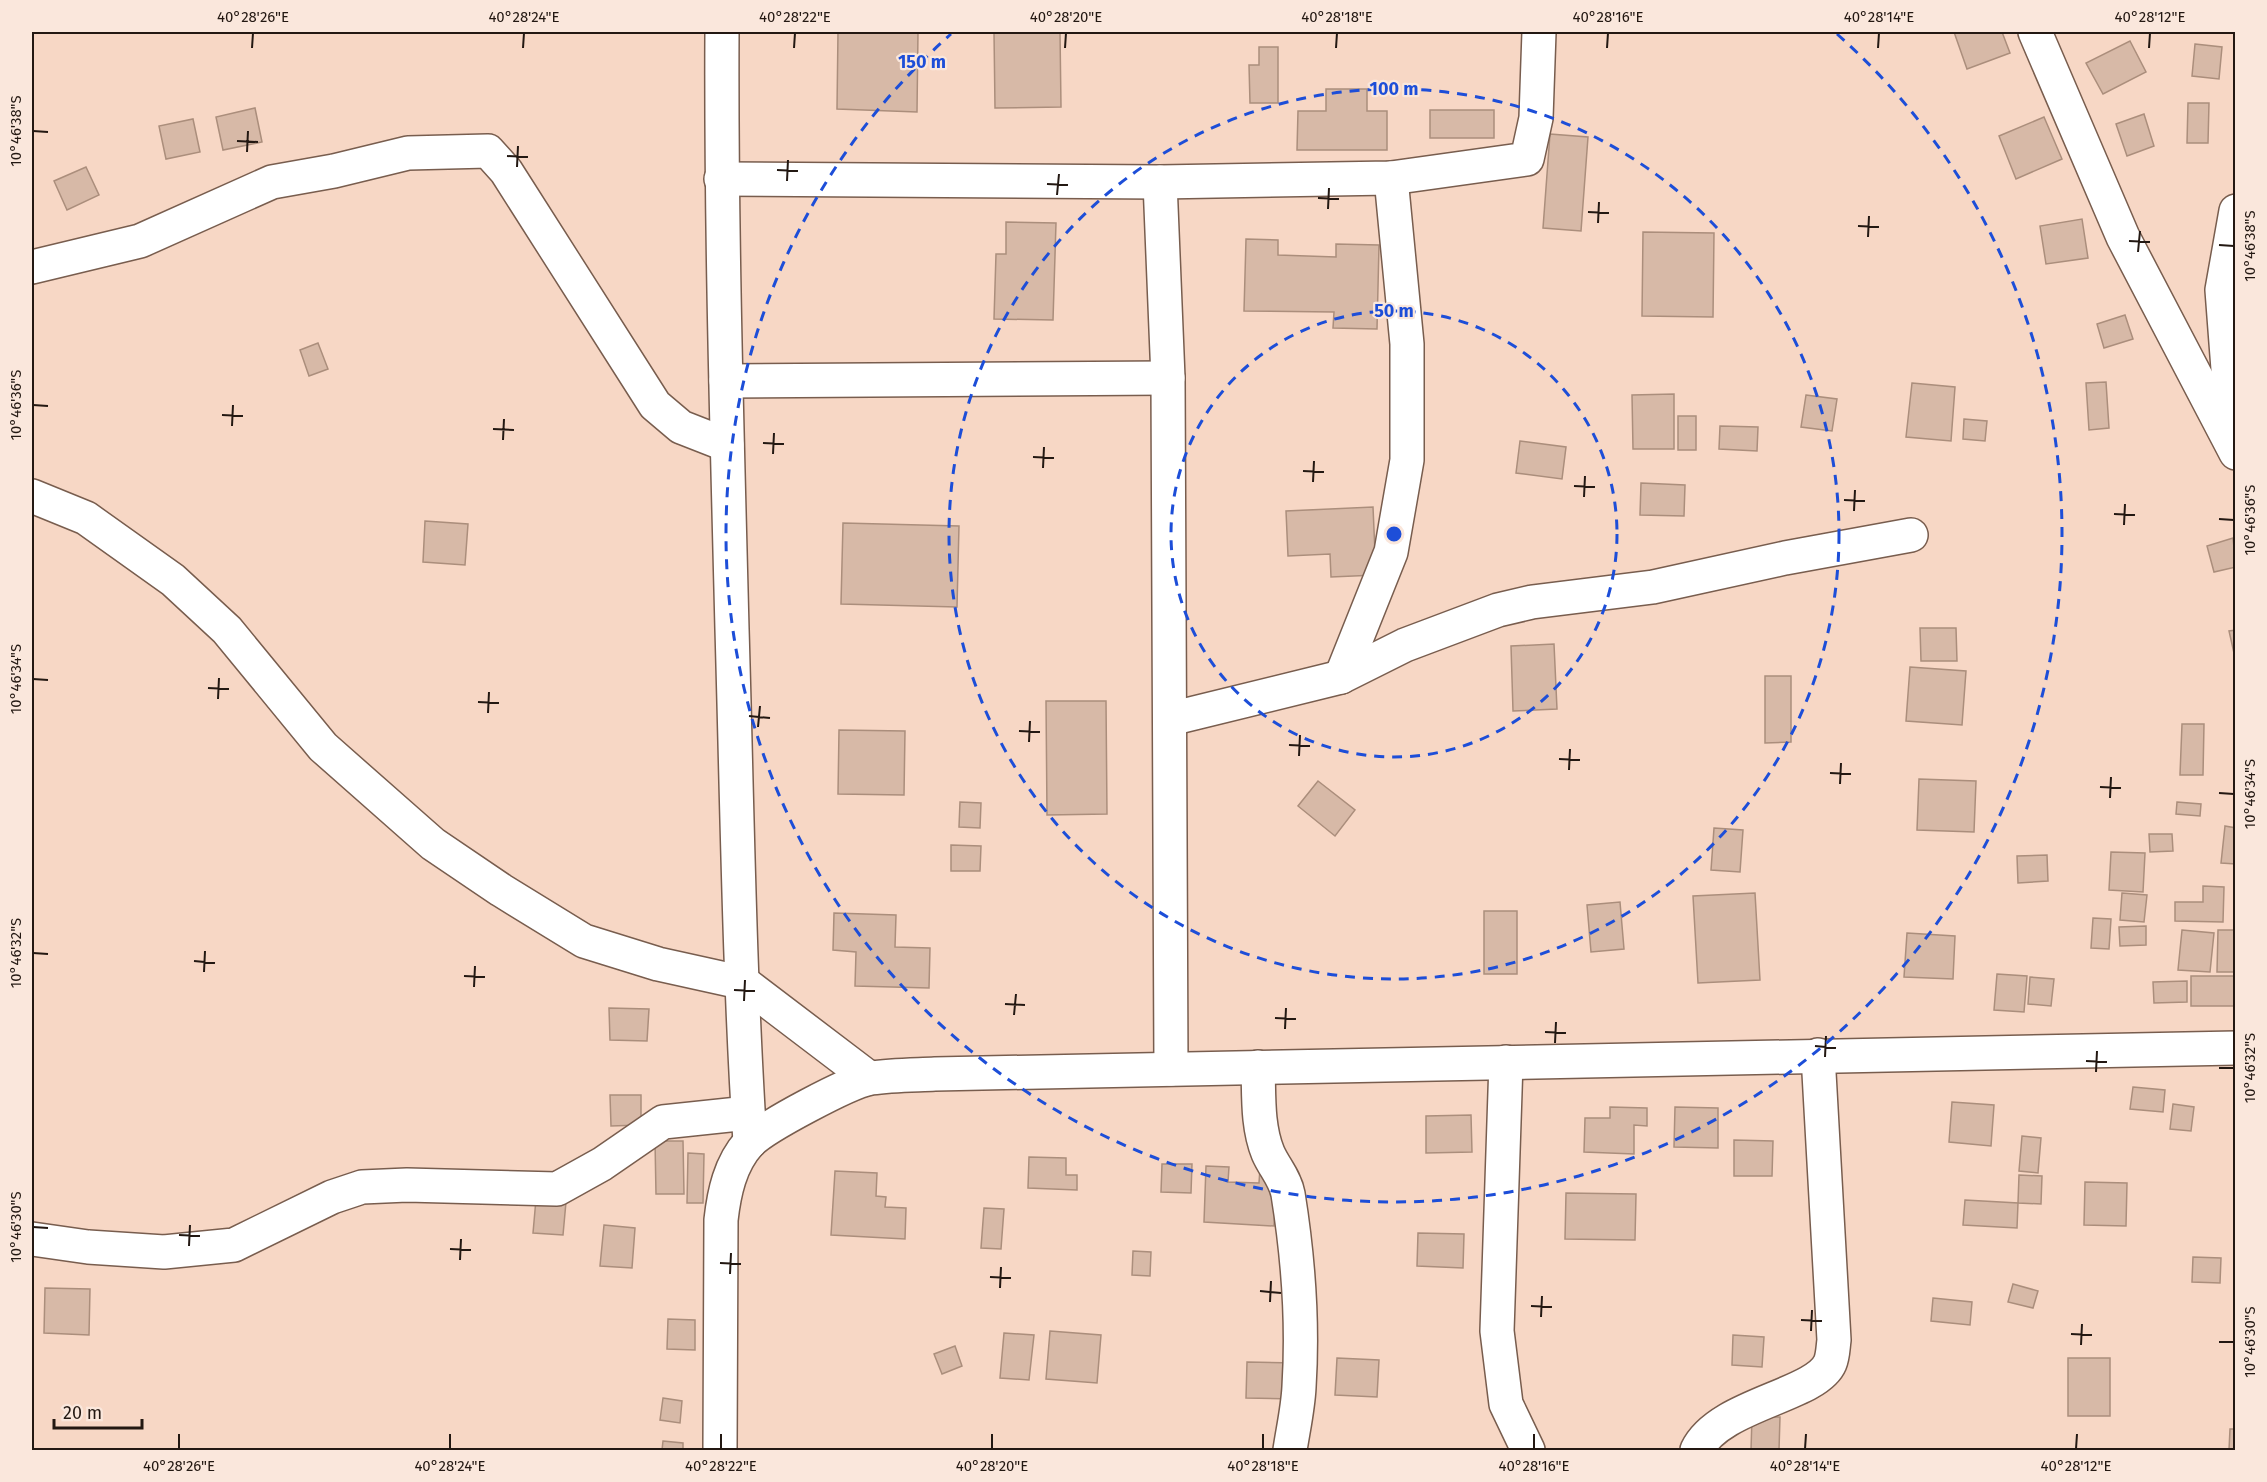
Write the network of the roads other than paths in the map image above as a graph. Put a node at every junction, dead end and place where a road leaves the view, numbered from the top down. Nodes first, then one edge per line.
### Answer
1 (722, 32) edge
2 (1539, 32) edge
3 (2035, 32) edge
4 (1391, 178) junction
5 (721, 179) junction
6 (1160, 182) junction
7 (2235, 212) edge
8 (32, 267) edge
9 (2229, 290) edge
10 (1168, 378) junction
11 (726, 381) junction
12 (727, 445) junction
13 (2234, 451) edge
14 (32, 496) edge
15 (1911, 535) dead end
16 (1341, 677) junction
17 (1170, 719) junction
18 (744, 983) junction
19 (2235, 1048) edge
20 (1818, 1055) junction
21 (1506, 1062) junction
22 (1258, 1067) junction
23 (1171, 1069) junction
24 (869, 1078) junction
25 (749, 1127) junction
26 (32, 1239) edge
27 (720, 1450) edge
28 (1290, 1450) edge
29 (1528, 1450) edge
30 (1697, 1450) edge

1 - 5 street
2 - 4 street
3 - 13 street
4 - 6 street
4 - 16 street
5 - 6 street
5 - 11 street
6 - 10 street
7 - 9 street
8 - 12 street
9 - 13 street
10 - 11 street
10 - 17 street
11 - 12 street
12 - 18 street
14 - 18 street
15 - 16 street
16 - 17 street
17 - 23 street
18 - 24 street
18 - 25 street
19 - 20 street
20 - 21 street
20 - 30 street
21 - 22 street
21 - 29 street
22 - 23 street
22 - 28 street
23 - 24 street
24 - 25 street
25 - 26 street
25 - 27 street

